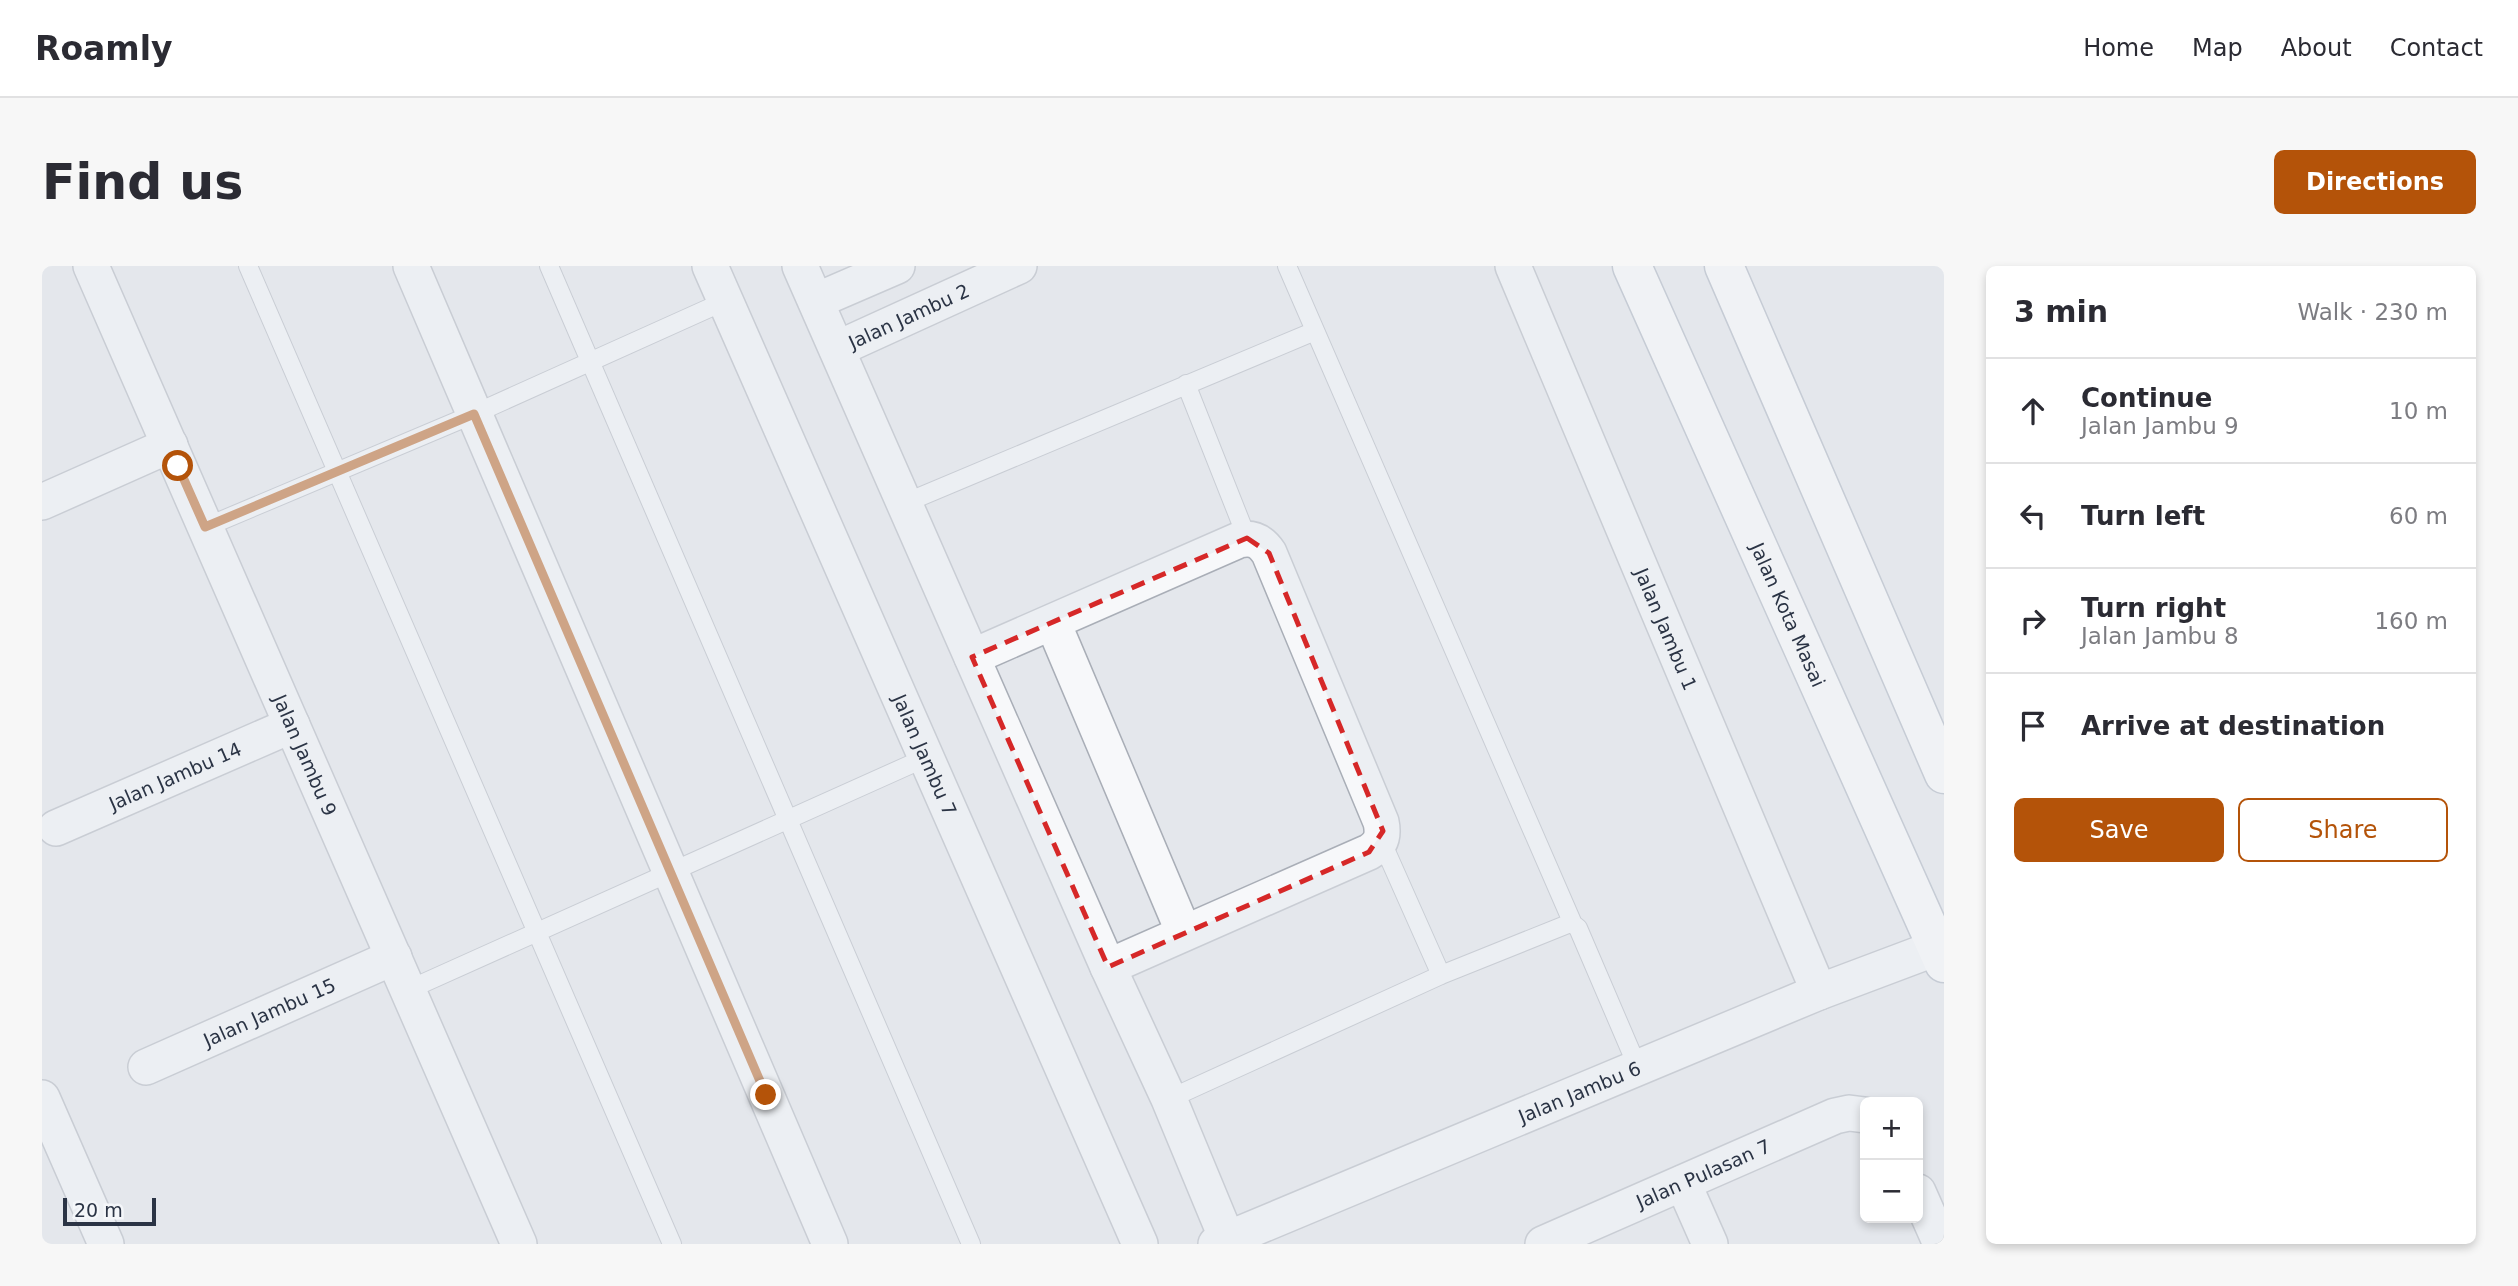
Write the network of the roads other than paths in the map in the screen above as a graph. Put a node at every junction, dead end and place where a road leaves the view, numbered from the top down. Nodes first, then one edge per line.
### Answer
1 (91, 266) edge
2 (248, 266) edge
3 (411, 266) edge
4 (549, 266) edge
5 (710, 266) edge
6 (800, 266) edge
7 (897, 266) edge
8 (1019, 266) edge
9 (1287, 266) edge
10 (1513, 266) edge
11 (1632, 266) edge
12 (1724, 266) edge
13 (725, 301) junction
14 (816, 301) junction
15 (1315, 331) junction
16 (837, 349) junction
17 (590, 362) junction
18 (1186, 384) junction
19 (474, 414) junction
20 (170, 445) junction
21 (337, 473) junction
22 (42, 502) edge
23 (905, 502) junction
24 (205, 527) junction
25 (1247, 538) junction
26 (1053, 623) junction
27 (972, 657) junction
28 (292, 725) junction
29 (925, 758) junction
30 (1944, 774) edge
31 (788, 820) junction
32 (57, 828) dead end
33 (1381, 840) junction
34 (670, 871) junction
35 (1573, 924) junction
36 (535, 933) junction
37 (1184, 933) junction
38 (1942, 952) edge
39 (394, 957) junction
40 (1108, 967) junction
41 (1441, 975) junction
42 (408, 990) junction
43 (1819, 992) junction
44 (146, 1067) dead end
45 (1638, 1068) junction
46 (42, 1098) edge
47 (1169, 1099) junction
48 (1860, 1114) edge
49 (1684, 1183) junction
50 (1923, 1203) edge
51 (509, 1241) edge
52 (1222, 1242) edge
53 (106, 1244) edge
54 (672, 1244) edge
55 (830, 1244) edge
56 (971, 1244) edge
57 (1140, 1244) edge
58 (1543, 1244) edge
59 (1710, 1244) edge
60 (1941, 1244) edge

1 - 20 street, Jalan Jambu 9
2 - 21 lane
3 - 19 street
4 - 17 lane
5 - 13 street, Jalan Jambu 7
6 - 14 street
7 - 14 street
8 - 16 street, Jalan Jambu 2
9 - 15 lane
10 - 43 street, Jalan Jambu 1
11 - 38 main road, Jalan Kota Masai
12 - 30 main road
13 - 17 lane
13 - 29 street, Jalan Jambu 7
14 - 16 street
15 - 18 lane
15 - 35 lane
16 - 23 street
17 - 19 lane
17 - 31 lane
18 - 23 lane
18 - 25 lane
19 - 21 lane
19 - 34 street
20 - 22 street
20 - 24 street, Jalan Jambu 9
21 - 24 lane
21 - 36 lane
23 - 27 street
24 - 28 street, Jalan Jambu 9
25 - 26 street
25 - 33 street
26 - 27 street
26 - 37 street
27 - 40 street
28 - 32 street, Jalan Jambu 14
28 - 39 street, Jalan Jambu 9
29 - 31 lane
29 - 57 street, Jalan Jambu 7
31 - 34 lane
31 - 56 lane
33 - 37 street
33 - 41 lane
34 - 36 lane
34 - 55 street
35 - 41 lane
35 - 45 lane
36 - 42 lane
36 - 54 lane
37 - 40 street
38 - 43 street, Jalan Jambu 6
39 - 42 street, Jalan Jambu 9
39 - 44 street, Jalan Jambu 15
40 - 47 street
41 - 47 lane
42 - 51 street, Jalan Jambu 9
43 - 45 street, Jalan Jambu 6
45 - 52 street, Jalan Jambu 6
46 - 53 street
47 - 52 street
48 - 49 street, Jalan Pulasan 7
49 - 58 street, Jalan Pulasan 7
49 - 59 street
50 - 60 street

